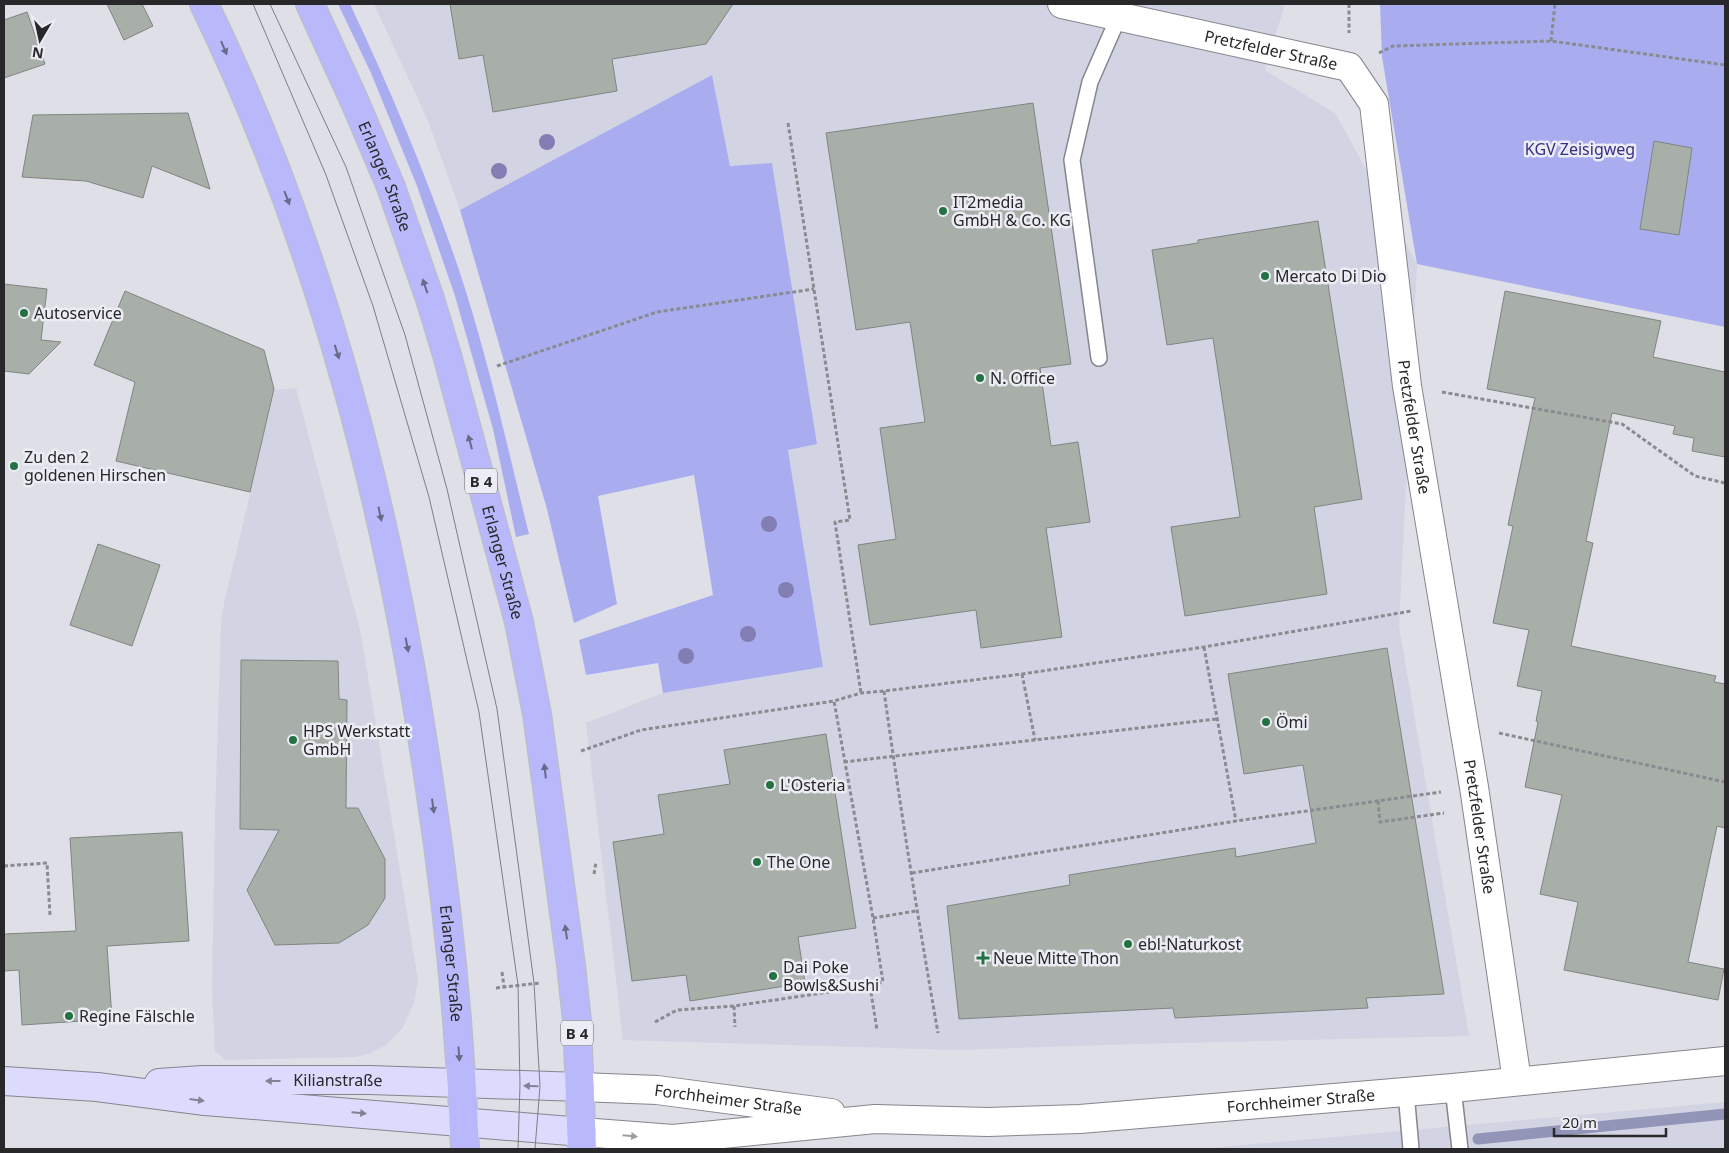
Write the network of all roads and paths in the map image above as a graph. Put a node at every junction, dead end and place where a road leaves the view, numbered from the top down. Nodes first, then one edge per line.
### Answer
1 (204, 4) edge
2 (310, 4) edge
3 (1062, 4) edge
4 (1555, 4) edge
5 (1118, 16) junction
6 (1551, 41) junction
7 (1725, 65) edge
8 (1349, 67) junction
9 (788, 123) dead end
10 (814, 289) junction
11 (1099, 358) dead end
12 (497, 366) dead end
13 (1407, 386) junction
14 (1725, 484) edge
15 (1444, 605) junction
16 (1204, 647) junction
17 (1022, 674) junction
18 (884, 692) junction
19 (861, 693) junction
20 (834, 701) junction
21 (1216, 719) junction
22 (1464, 725) junction
23 (1035, 740) junction
24 (581, 751) dead end
25 (893, 756) junction
26 (844, 762) junction
27 (1725, 782) edge
28 (1474, 788) junction
29 (1378, 801) junction
30 (1412, 818) dead end
31 (1236, 821) junction
32 (4, 866) edge
33 (912, 873) junction
34 (916, 911) junction
35 (50, 915) dead end
36 (873, 918) junction
37 (502, 972) dead end
38 (542, 982) dead end
39 (870, 986) junction
40 (504, 987) junction
41 (496, 988) dead end
42 (734, 1006) junction
43 (655, 1022) dead end
44 (735, 1027) dead end
45 (876, 1030) dead end
46 (938, 1033) dead end
47 (1725, 1061) edge
48 (4, 1081) edge
49 (1517, 1081) junction
50 (462, 1084) junction
51 (97, 1087) junction
52 (580, 1087) junction
53 (1453, 1088) junction
54 (1406, 1092) junction
55 (875, 1118) junction
56 (464, 1122) junction
57 (582, 1141) edge
58 (465, 1149) edge
59 (1411, 1149) edge
60 (1460, 1149) edge

1 -> 50 main road, Erlanger Straße
52 -> 2 main road, Erlanger Straße / B 4
3 - 5 street, Pretzfelder Straße
4 - 6 path
5 - 8 street, Pretzfelder Straße
5 - 11 lane
6 - 7 path
6 - 8 path
8 - 13 street, Pretzfelder Straße
9 - 10 path
10 - 12 path
10 - 19 path
13 - 14 path
13 - 15 street, Pretzfelder Straße
15 - 16 path
15 - 22 street, Pretzfelder Straße
16 - 17 path
16 - 21 path
17 - 18 path
17 - 23 path
18 - 19 path
18 - 25 path
19 - 20 path
20 - 24 path
20 - 26 path
21 - 23 path
21 - 31 path
22 - 27 path
22 - 28 street, Pretzfelder Straße
23 - 25 path
25 - 26 path
25 - 33 path
26 - 36 path
28 - 29 path
28 - 49 street, Pretzfelder Straße
29 - 30 path
29 - 31 path
31 - 33 path
32 - 35 path
33 - 34 path
34 - 36 path
34 - 46 path
36 - 39 path
37 - 40 path
38 - 40 path
39 - 42 path
39 - 45 path
40 - 41 path
42 - 43 path
42 - 44 path
47 - 49 street, Forchheimer Straße
48 - 51 main road, Kilianstraße
49 - 53 street, Forchheimer Straße
50 -> 51 main road, Kilianstraße
52 -> 50 main road, Kilianstraße
50 - 56 main road, Erlanger Straße
51 -> 56 main road, Kilianstraße
52 - 55 street, Forchheimer Straße
52 - 57 main road, Erlanger Straße / B 4
53 - 54 street, Forchheimer Straße
53 - 60 lane
54 - 55 street, Forchheimer Straße
54 - 59 lane
57 -> 55 street, Forchheimer Straße
56 - 57 main road, Forchheimer Straße
56 - 58 main road, Erlanger Straße

